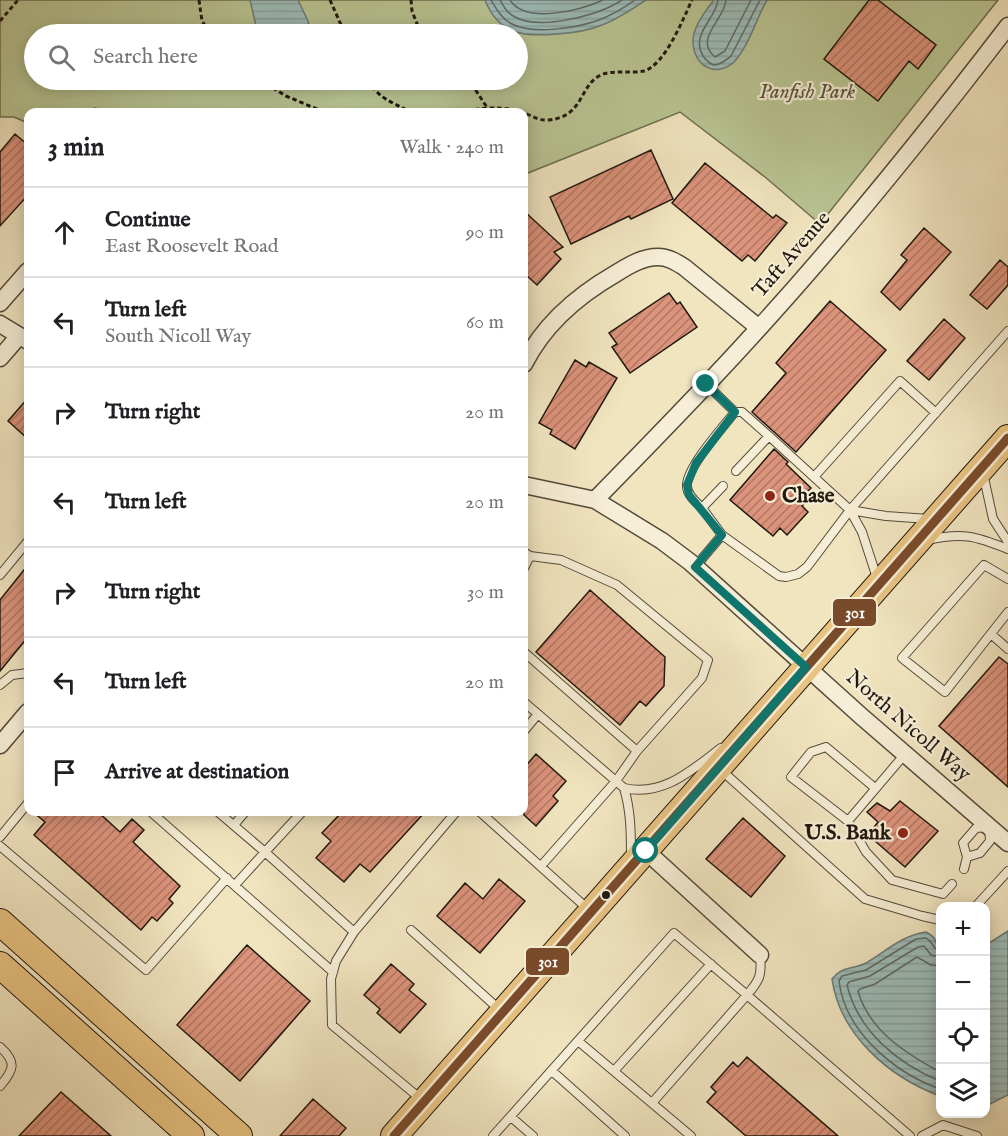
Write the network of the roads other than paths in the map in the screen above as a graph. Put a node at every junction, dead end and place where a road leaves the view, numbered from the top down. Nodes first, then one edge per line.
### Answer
1 (1008, 26) edge
2 (24, 276) edge
3 (0, 303) edge
4 (0, 324) edge
5 (759, 328) junction
6 (1008, 331) edge
7 (24, 339) edge
8 (528, 357) edge
9 (0, 358) edge
10 (706, 384) junction
11 (735, 412) junction
12 (936, 413) junction
13 (769, 436) junction
14 (1008, 438) edge
15 (981, 468) junction
16 (736, 471) dead end
17 (814, 477) junction
18 (528, 486) edge
19 (723, 486) dead end
20 (595, 501) junction
21 (702, 508) junction
22 (850, 510) junction
23 (936, 520) junction
24 (722, 535) junction
25 (1008, 542) edge
26 (915, 543) junction
27 (24, 546) edge
28 (1008, 549) edge
29 (528, 554) edge
30 (695, 567) junction
31 (0, 575) edge
32 (1008, 579) edge
33 (879, 585) junction
34 (1008, 612) edge
35 (991, 634) junction
36 (1008, 649) edge
37 (528, 656) edge
38 (806, 667) junction
39 (24, 674) edge
40 (0, 685) edge
41 (528, 705) edge
42 (538, 714) junction
43 (24, 717) edge
44 (762, 718) junction
45 (528, 725) edge
46 (0, 745) edge
47 (637, 751) junction
48 (905, 754) junction
49 (719, 768) junction
50 (616, 781) junction
51 (624, 788) junction
52 (875, 788) junction
53 (24, 808) edge
54 (156, 816) edge
55 (223, 816) edge
56 (242, 816) edge
57 (298, 816) edge
58 (453, 816) edge
59 (485, 816) edge
60 (848, 821) junction
61 (234, 825) junction
62 (989, 827) junction
63 (0, 837) edge
64 (1008, 843) edge
65 (0, 846) edge
66 (265, 852) junction
67 (967, 857) junction
68 (639, 860) junction
69 (541, 866) junction
70 (964, 869) dead end
71 (1008, 871) edge
72 (227, 878) junction
73 (952, 884) dead end
74 (235, 885) junction
75 (980, 902) edge
76 (591, 912) junction
77 (936, 919) edge
78 (0, 921) edge
79 (411, 930) dead end
80 (354, 933) junction
81 (760, 955) joint
82 (711, 964) junction
83 (0, 965) edge
84 (333, 972) junction
85 (747, 995) junction
86 (503, 1013) junction
87 (579, 1041) junction
88 (0, 1047) edge
89 (552, 1071) junction
90 (614, 1071) junction
91 (0, 1086) edge
92 (424, 1102) junction
93 (652, 1103) junction
94 (511, 1117) junction
95 (191, 1136) edge
96 (239, 1136) edge
97 (394, 1136) edge
98 (494, 1136) edge
99 (533, 1136) edge
100 (625, 1136) edge
101 (691, 1136) edge
102 (910, 1136) edge
103 (922, 1136) edge
104 (977, 1136) edge

1 - 5 street, Taft Avenue
2 - 3 street
4 - 7 street
5 - 8 street
5 - 10 street, Taft Avenue
6 - 12 lane
7 - 9 street
10 - 11 lane
10 - 20 street, Taft Avenue
11 - 13 lane
11 - 21 lane
12 - 17 lane
12 - 22 lane
13 - 16 lane
13 - 17 lane
14 - 15 main road
15 - 23 main road
15 - 25 lane
17 - 22 lane
18 - 20 street, North Nicoll Way
19 - 21 lane
20 - 30 street, North Nicoll Way
21 - 24 lane
22 - 23 lane
22 - 24 lane
22 - 33 lane
23 - 26 main road
24 - 30 lane
26 - 28 lane
26 - 33 main road
27 - 31 lane
29 - 47 lane
30 - 38 street, North Nicoll Way
32 - 35 lane
33 - 38 main road
34 - 35 lane
35 - 36 lane
37 - 47 lane
38 - 44 main road
38 - 48 street, North Nicoll Way
39 - 40 lane
41 - 42 lane
42 - 45 lane
42 - 50 lane
43 - 46 street
44 - 49 main road
44 - 51 lane
47 - 50 lane
48 - 52 lane
48 - 62 street, North Nicoll Way
49 - 68 main road
49 - 77 lane
50 - 51 lane
50 - 69 lane
51 - 68 lane
52 - 60 lane
52 - 60 lane
53 - 63 lane
54 - 72 lane
55 - 61 lane
56 - 61 lane
57 - 66 lane
58 - 80 lane
59 - 69 lane
60 - 73 lane
61 - 66 lane
62 - 64 street, North Nicoll Way
62 - 67 lane
62 - 67 lane
65 - 72 lane
66 - 74 lane
66 - 80 lane
67 - 70 lane
68 - 76 main road
68 - 81 street
69 - 76 lane
71 - 75 lane
72 - 74 lane
74 - 84 lane
76 - 86 main road
78 - 96 main road
79 - 86 lane
80 - 84 lane
81 - 85 lane
82 - 85 lane
82 - 87 lane
82 - 90 lane
83 - 95 main road
84 - 92 lane
85 - 93 lane
85 - 102 lane
86 - 92 main road
87 - 89 lane
87 - 90 lane
88 - 91 lane
89 - 94 lane
89 - 100 lane
90 - 93 lane
92 - 97 main road
93 - 101 lane
94 - 98 lane
94 - 99 lane
103 - 104 lane

